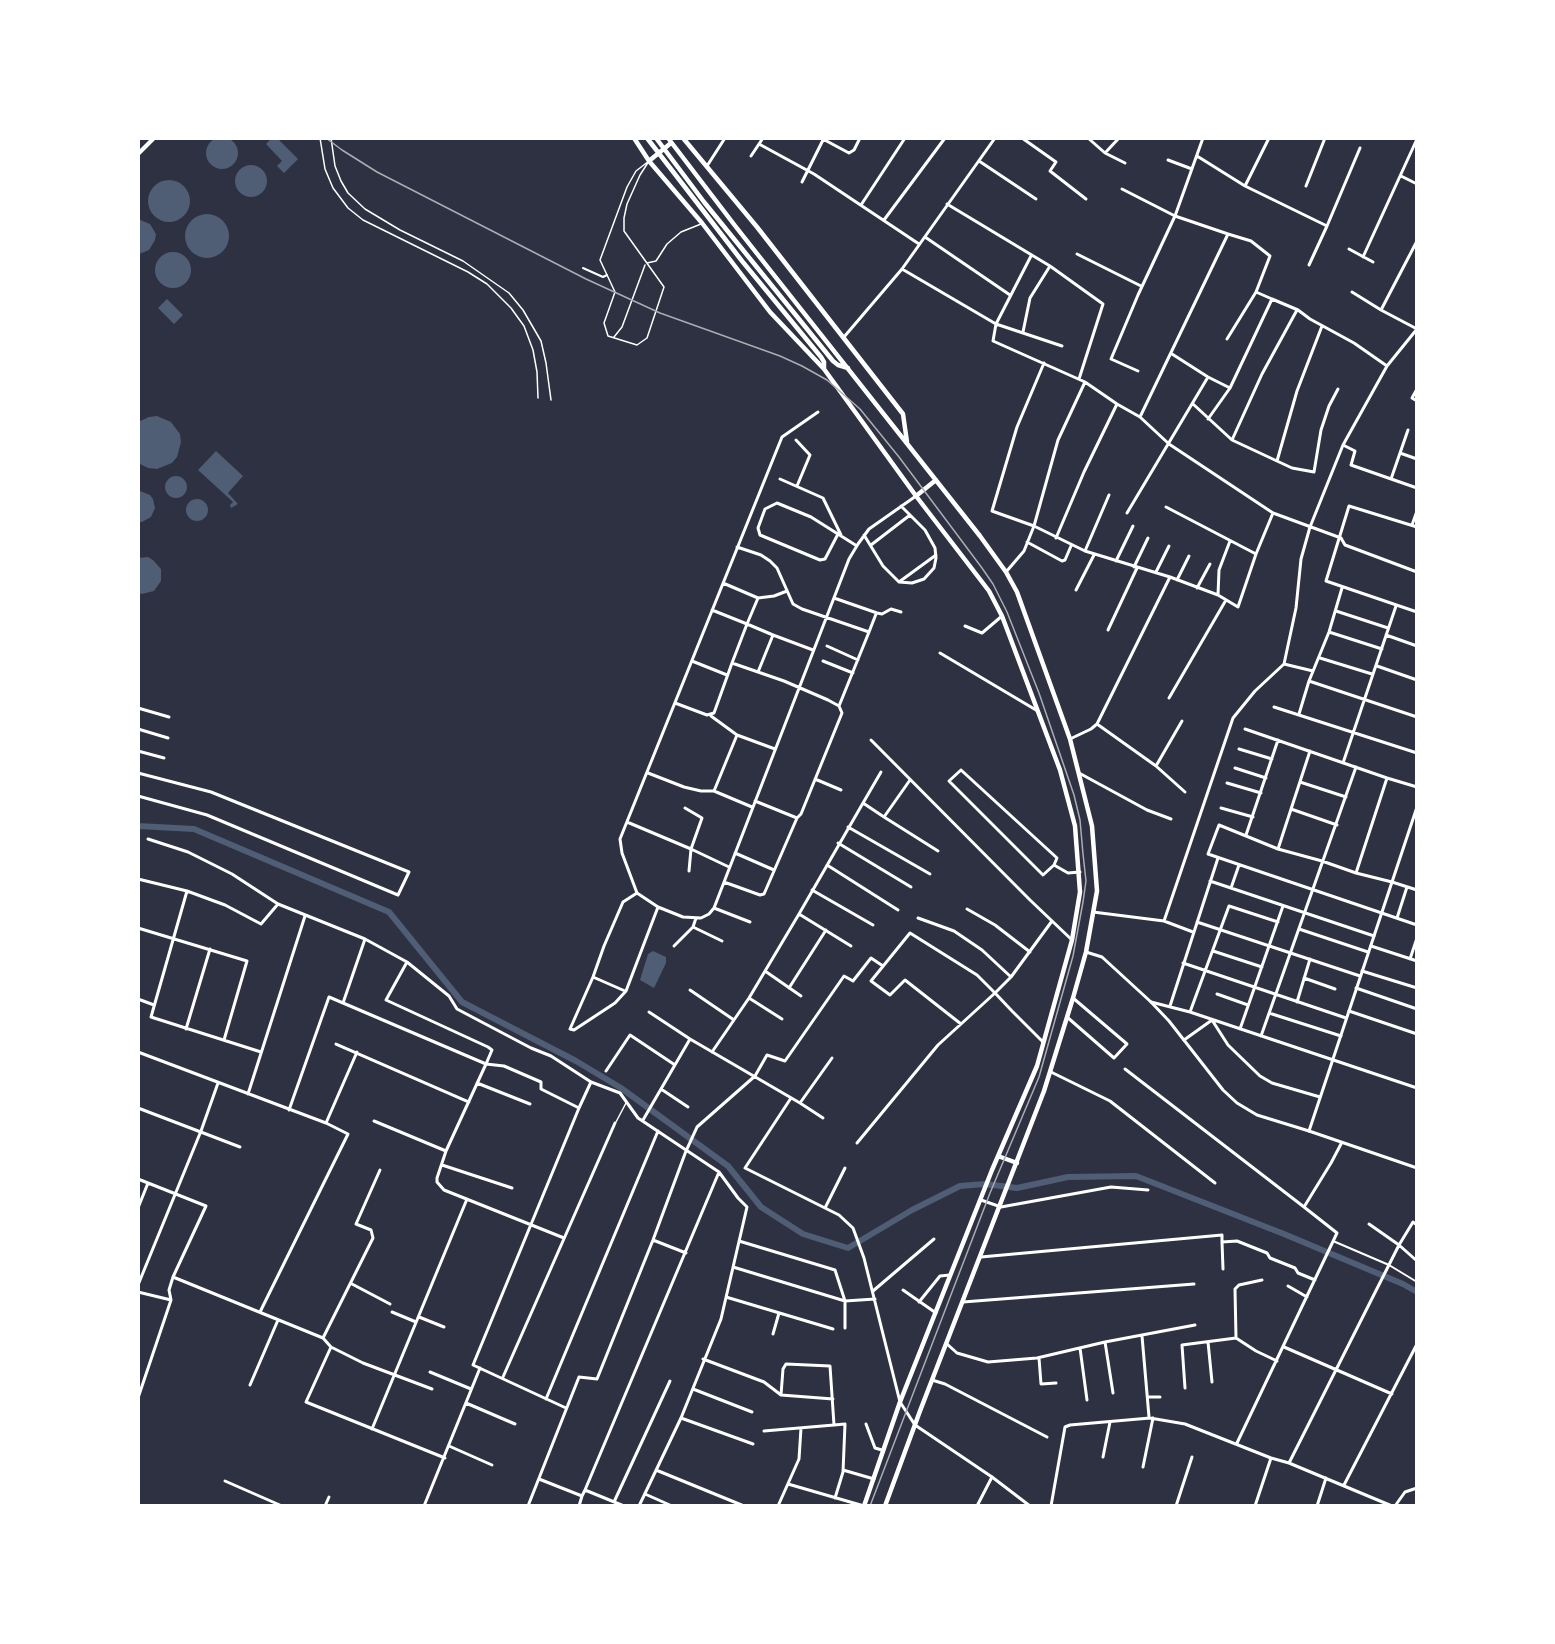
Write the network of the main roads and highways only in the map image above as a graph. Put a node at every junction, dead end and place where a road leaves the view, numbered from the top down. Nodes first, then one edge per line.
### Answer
1 (154, 138) edge
2 (634, 138) edge
3 (647, 138) edge
4 (656, 138) edge
5 (683, 138) edge
6 (669, 141) edge
7 (138, 153) edge
8 (649, 161) junction
9 (733, 224) junction
10 (714, 240) junction
11 (848, 368) junction
12 (824, 369) junction
13 (907, 442) junction
14 (936, 480) junction
15 (916, 496) junction
16 (998, 1156) junction
17 (1017, 1163) junction
18 (864, 1506) edge
19 (885, 1506) edge

1 - 7 main road
2 - 8 main road
3 - 12 main road
4 - 11 main road
5 - 13 main road
6 - 8 main road
6 - 9 main road
8 - 10 main road
9 - 10 main road
9 - 11 main road
10 - 12 main road
11 - 13 main road
12 - 15 main road
13 - 14 main road
14 - 15 main road
14 - 17 main road
15 - 16 main road
16 - 17 main road
16 - 18 main road
17 - 19 main road

